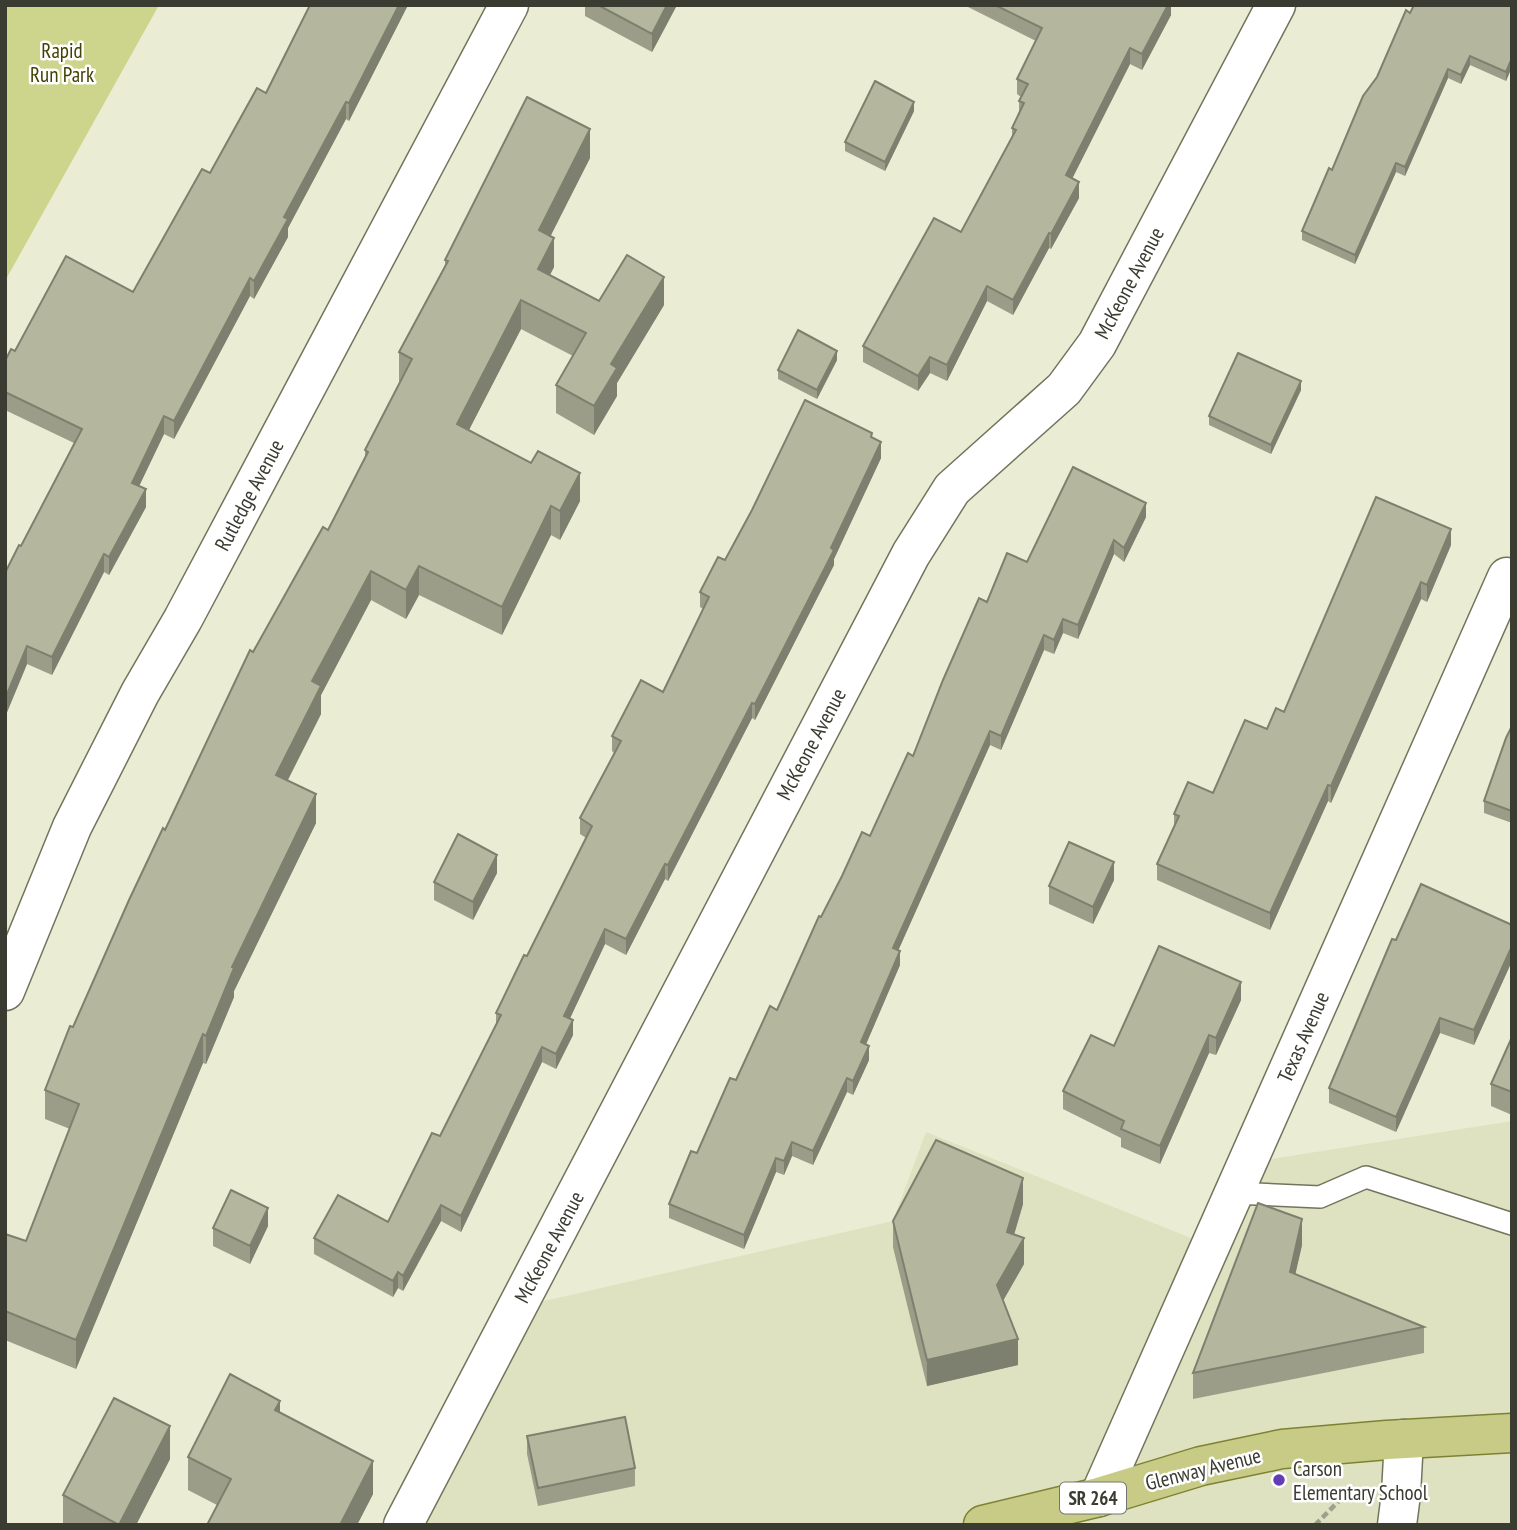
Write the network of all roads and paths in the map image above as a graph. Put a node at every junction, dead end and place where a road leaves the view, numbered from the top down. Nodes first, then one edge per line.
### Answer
1 (509, 5) edge
2 (1276, 5) edge
3 (1507, 577) dead end
4 (5, 992) edge
5 (1234, 1193) junction
6 (1512, 1224) edge
7 (1512, 1433) edge
8 (1404, 1438) junction
9 (1100, 1497) junction
10 (1339, 1501) dead end
11 (403, 1525) edge
12 (983, 1525) edge
13 (1315, 1525) edge
14 (1397, 1525) edge

1 - 4 street, Rutledge Avenue
2 - 11 street, McKeone Avenue
3 - 5 street, Texas Avenue
5 - 6 lane
5 - 9 street, Texas Avenue
7 - 8 main road, Glenway Avenue / SR 264
8 - 9 main road, Glenway Avenue / SR 264
8 - 14 street
9 - 12 main road, Glenway Avenue / SR 264
10 - 13 path

